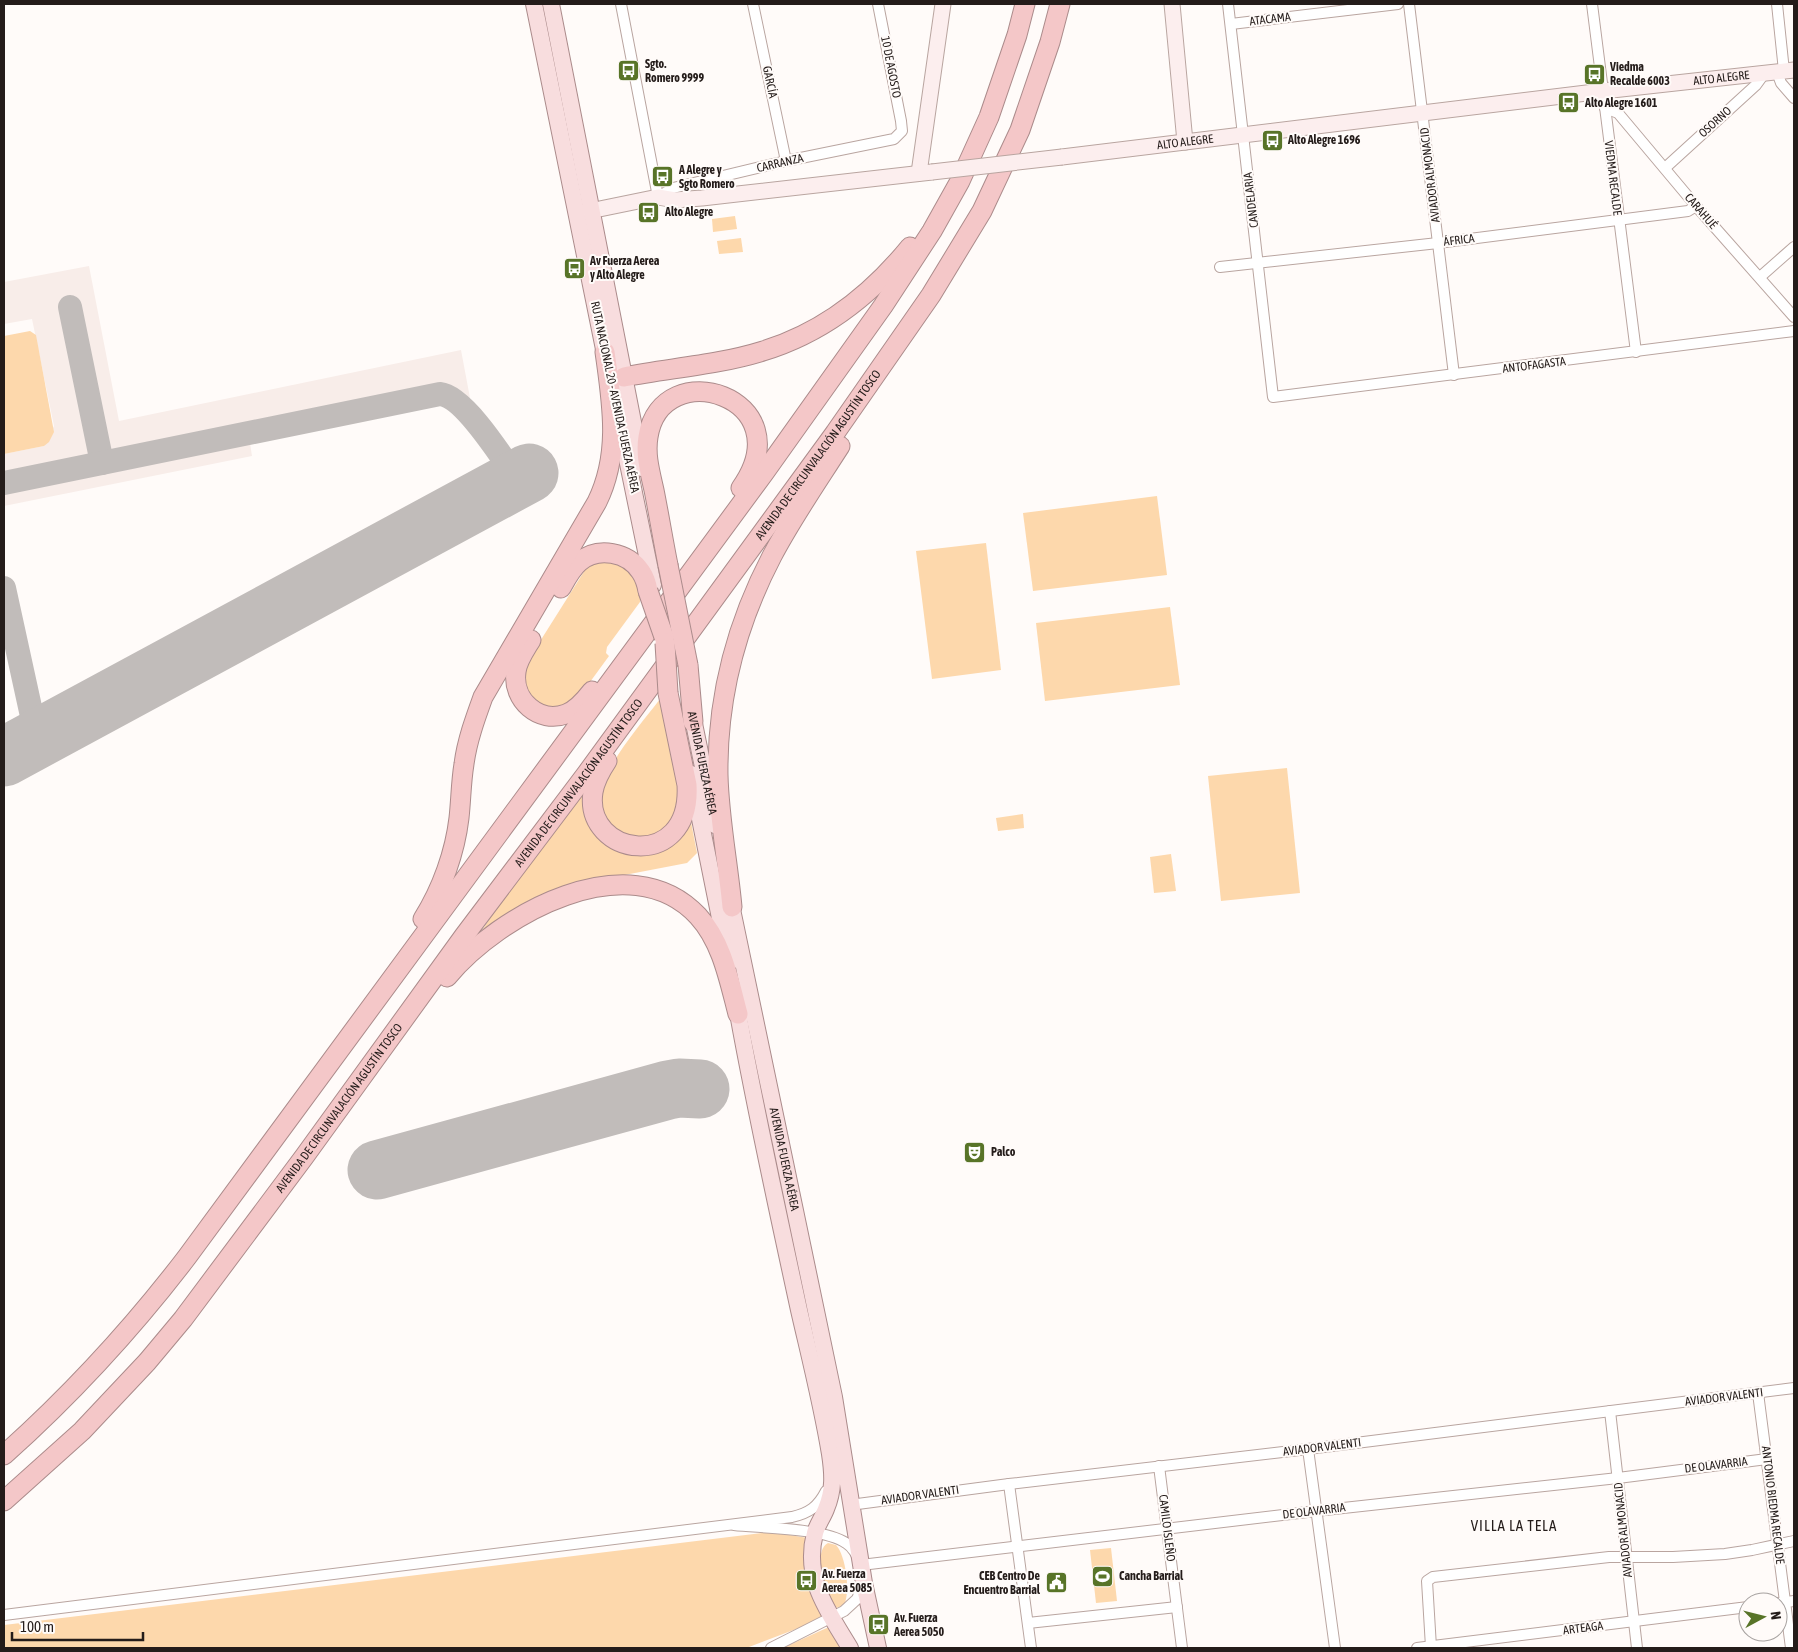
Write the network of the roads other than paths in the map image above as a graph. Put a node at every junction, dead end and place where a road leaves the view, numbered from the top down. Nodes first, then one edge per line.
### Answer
1 (534, 4) edge
2 (551, 4) edge
3 (620, 4) edge
4 (753, 4) edge
5 (878, 4) edge
6 (943, 4) edge
7 (1015, 4) edge
8 (1025, 4) edge
9 (1060, 4) edge
10 (1072, 4) edge
11 (1172, 4) edge
12 (1228, 4) edge
13 (1398, 4) edge
14 (1409, 4) edge
15 (1592, 4) edge
16 (1777, 4) edge
17 (1231, 24) junction
18 (1780, 71) edge
19 (1603, 91) junction
20 (1794, 98) edge
21 (1605, 108) junction
22 (1423, 113) junction
23 (902, 131) joint
24 (1243, 134) junction
25 (1185, 142) junction
26 (786, 161) junction
27 (1665, 168) junction
28 (925, 173) junction
29 (996, 183) junction
30 (658, 198) junction
31 (1696, 206) junction
32 (982, 211) junction
33 (584, 212) junction
34 (1619, 220) junction
35 (1438, 243) junction
36 (1794, 247) edge
37 (1259, 264) junction
38 (1220, 268) dead end
39 (1760, 278) junction
40 (1794, 317) edge
41 (1794, 331) edge
42 (605, 352) junction
43 (1636, 352) junction
44 (1454, 375) junction
45 (624, 378) junction
46 (1273, 397) joint
47 (849, 432) junction
48 (666, 568) junction
49 (651, 588) junction
50 (664, 610) junction
51 (671, 690) junction
52 (693, 722) joint
53 (732, 907) junction
54 (738, 1014) junction
55 (387, 1042) junction
56 (326, 1069) junction
57 (789, 1183) junction
58 (773, 1186) junction
59 (1794, 1388) edge
60 (1758, 1392) junction
61 (1610, 1411) junction
62 (1308, 1449) junction
63 (4, 1455) edge
64 (1767, 1459) junction
65 (1159, 1466) junction
66 (833, 1474) junction
67 (1618, 1478) junction
68 (1009, 1484) junction
69 (4, 1501) edge
70 (850, 1505) junction
71 (1316, 1511) junction
72 (734, 1525) junction
73 (1167, 1529) junction
74 (815, 1532) junction
75 (1794, 1541) edge
76 (1778, 1545) junction
77 (1017, 1546) junction
78 (1626, 1556) junction
79 (861, 1565) junction
80 (864, 1583) junction
81 (1785, 1592) edge
82 (1177, 1607) junction
83 (1738, 1608) edge
84 (4, 1615) edge
85 (831, 1619) junction
86 (1788, 1620) edge
87 (1633, 1621) junction
88 (1028, 1623) junction
89 (1487, 1644) edge
90 (1431, 1647) junction
91 (771, 1648) edge
92 (850, 1648) edge
93 (878, 1648) edge
94 (1031, 1648) edge
95 (1182, 1648) edge
96 (1334, 1648) edge
97 (1418, 1648) edge
98 (1637, 1648) edge
99 (1791, 1648) edge

1 - 33 main road, RUTA NACIONAL 20 - AVENIDA FUERZA AÉREA
2 - 33 main road, RUTA NACIONAL 20 - AVENIDA FUERZA AÉREA
3 - 30 street
4 - 26 street, GARCÍA
5 - 23 street, 10 DE AGOSTO
6 - 28 main road
7 - 45 highway
8 - 50 highway
9 - 29 highway, AVENIDA DE CIRCUNVALACIÓN AGUSTÍN TOSCO
10 - 29 highway
11 - 25 main road
12 - 17 street, CANDELARIA
13 - 17 street, ATACAMA
14 - 22 street, AVIADOR ALMONACID
15 - 19 street, VIEDMA RECALDE
16 - 18 street
17 - 24 street, CANDELARIA
18 - 19 main road, ALTO ALEGRE
18 - 20 street
18 - 27 street, OSORNO
19 - 21 street, VIEDMA RECALDE
19 - 22 main road, ALTO ALEGRE
21 - 27 street, CARAHUÉ
21 - 34 street, VIEDMA RECALDE
22 - 24 main road, ALTO ALEGRE
22 - 35 street, AVIADOR ALMONACID
23 - 26 street, CARRANZA
24 - 25 main road, ALTO ALEGRE
24 - 37 street, CANDELARIA
25 - 28 main road, ALTO ALEGRE, bridge
26 - 30 street, CARRANZA
27 - 31 street, CARAHUÉ
28 - 30 main road, ALTO ALEGRE
29 - 32 highway, AVENIDA DE CIRCUNVALACIÓN AGUSTÍN TOSCO
30 - 33 main road, ALTO ALEGRE
31 - 34 street, ÁFRICA
31 - 39 street, CARAHUÉ
32 - 47 highway
32 - 55 highway, AVENIDA DE CIRCUNVALACIÓN AGUSTÍN TOSCO
33 - 42 main road, RUTA NACIONAL 20 - AVENIDA FUERZA AÉREA
33 - 45 main road, RUTA NACIONAL 20 - AVENIDA FUERZA AÉREA
34 - 35 street, ÁFRICA
34 - 43 street, VIEDMA RECALDE
35 - 37 street, ÁFRICA
35 - 44 street, AVIADOR ALMONACID
36 - 39 street
37 - 38 street, ÁFRICA
37 - 46 street, CANDELARIA
39 - 40 street, CARAHUÉ
41 - 43 street, ANTOFAGASTA
42 - 49 main road, RUTA NACIONAL 20 - AVENIDA FUERZA AÉREA
42 - 56 highway
43 - 44 street, ANTOFAGASTA
44 - 46 street, ANTOFAGASTA
45 - 48 main road, RUTA NACIONAL 20 - AVENIDA FUERZA AÉREA
47 - 51 highway
47 - 53 highway
48 - 50 highway
48 - 52 highway, bridge
49 - 50 highway
49 - 51 highway, bridge
50 - 56 highway
51 - 54 main road, AVENIDA FUERZA AÉREA
52 - 53 main road, AVENIDA FUERZA AÉREA
53 - 57 main road, AVENIDA FUERZA AÉREA
54 - 55 highway
54 - 58 main road, AVENIDA FUERZA AÉREA
55 - 69 highway, AVENIDA DE CIRCUNVALACIÓN AGUSTÍN TOSCO
56 - 63 highway
57 - 58 main road
57 - 70 main road, AVENIDA FUERZA AÉREA
58 - 66 main road, AVENIDA FUERZA AÉREA
59 - 60 street, AVIADOR VALENTI
60 - 61 street, AVIADOR VALENTI
60 - 64 street, ANTONIO BIEDMA RECALDE
61 - 62 street, AVIADOR VALENTI
61 - 67 street, AVIADOR ALMONACID
62 - 65 street, AVIADOR VALENTI
62 - 71 street
64 - 67 street, DE OLAVARRIA
64 - 76 street, ANTONIO BIEDMA RECALDE
65 - 68 street, AVIADOR VALENTI
65 - 73 street, CAMILO ISLEÑO
66 - 72 street
66 - 74 main road, AVENIDA FUERZA AÉREA
67 - 71 street, DE OLAVARRIA
67 - 78 street, AVIADOR ALMONACID
68 - 70 street, AVIADOR VALENTI
68 - 77 street
70 - 79 main road, AVENIDA FUERZA AÉREA
71 - 73 street, DE OLAVARRIA
71 - 96 street
72 - 74 street
72 - 84 street
73 - 77 street, DE OLAVARRIA
73 - 82 street, CAMILO ISLEÑO
74 - 79 street
74 - 85 main road, AVENIDA FUERZA AÉREA
75 - 76 street
76 - 78 street
76 - 81 street, ANTONIO BIEDMA RECALDE
77 - 79 street, DE OLAVARRIA
77 - 88 street
78 - 87 street, AVIADOR ALMONACID
78 - 90 street
79 - 80 main road, AVENIDA FUERZA AÉREA
80 - 85 street
80 - 93 main road, AVENIDA FUERZA AÉREA
82 - 88 street
82 - 95 street, CAMILO ISLEÑO
83 - 87 street, ARTEAGA
85 - 91 street
85 - 92 main road, AVENIDA FUERZA AÉREA
86 - 99 street, ANTONIO BIEDMA RECALDE
87 - 89 street, ARTEAGA
87 - 98 street, AVIADOR ALMONACID
88 - 94 street
89 - 90 street, ARTEAGA
90 - 97 street, ARTEAGA

